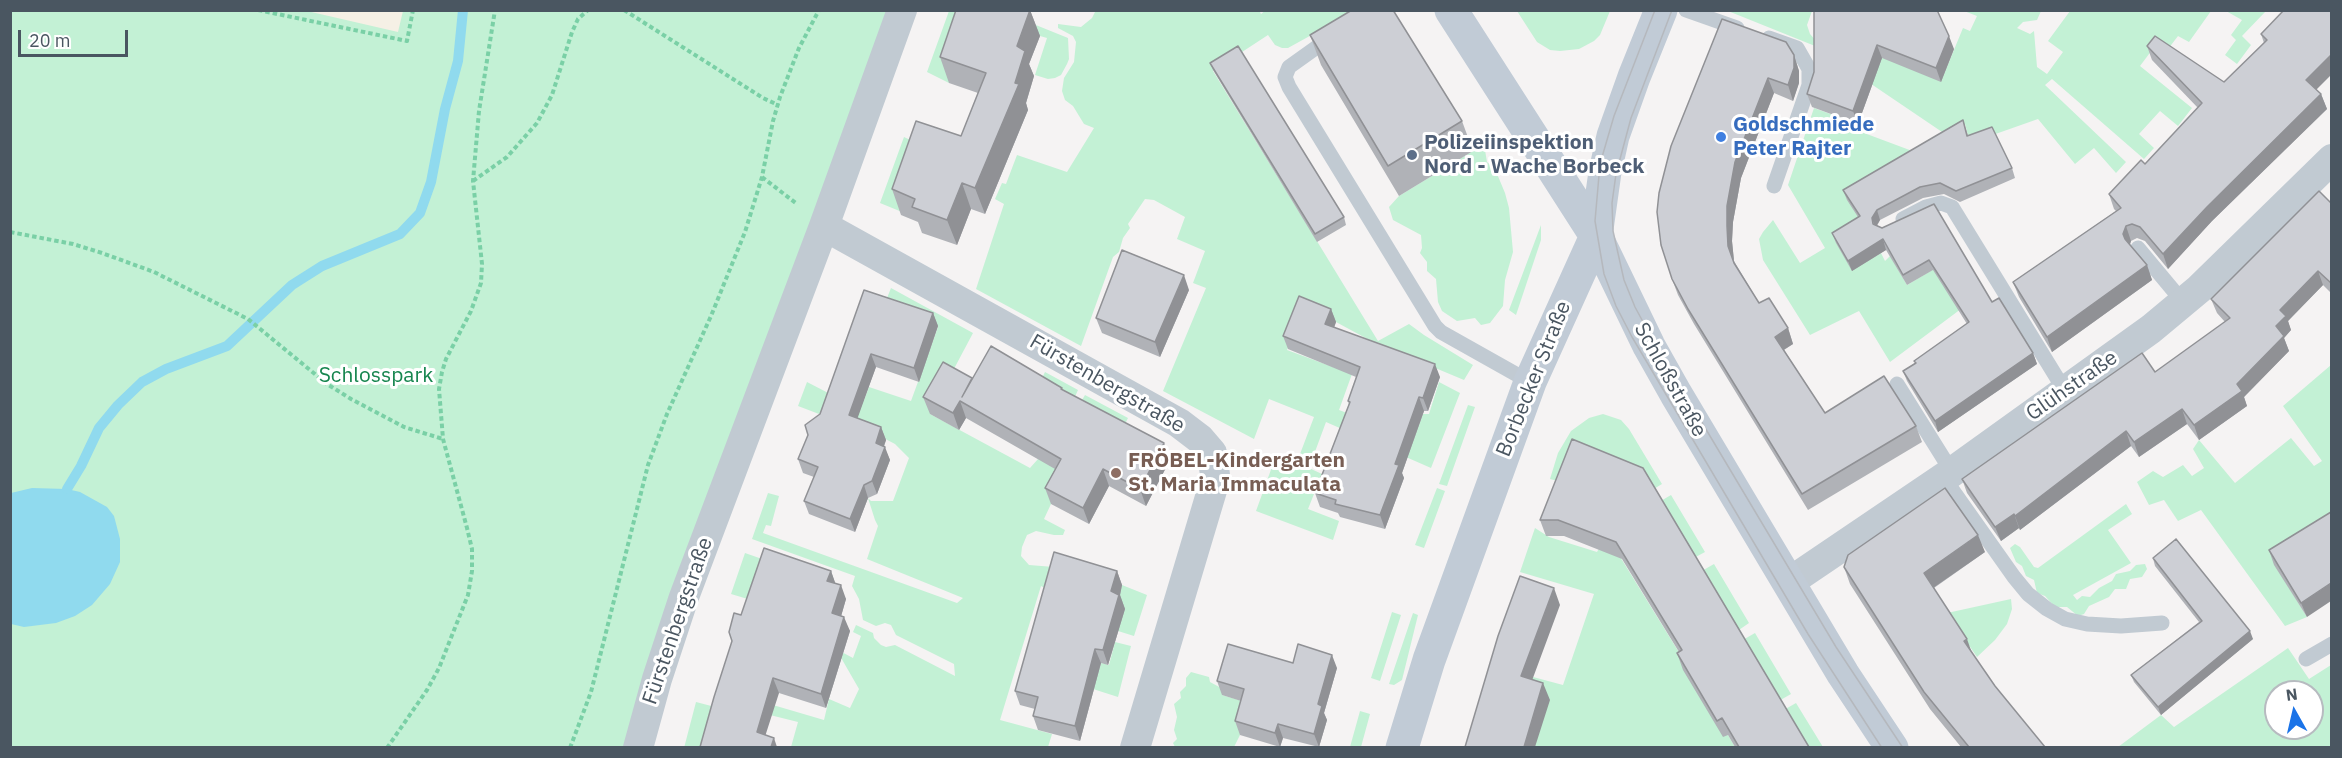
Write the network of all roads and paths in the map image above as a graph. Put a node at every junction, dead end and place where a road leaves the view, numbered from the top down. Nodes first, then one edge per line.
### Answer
1 (258, 10) edge
2 (413, 10) edge
3 (495, 10) edge
4 (588, 10) edge
5 (624, 10) edge
6 (819, 10) edge
7 (902, 10) edge
8 (1451, 10) edge
9 (1661, 10) edge
10 (1686, 10) edge
11 (1342, 30) edge
12 (778, 105) junction
13 (2331, 159) edge
14 (762, 177) junction
15 (473, 181) junction
16 (1774, 186) dead end
17 (824, 226) junction
18 (1885, 229) edge
19 (10, 232) edge
20 (1596, 236) junction
21 (2138, 248) dead end
22 (2183, 302) junction
23 (1530, 382) junction
24 (1897, 384) dead end
25 (2065, 392) junction
26 (443, 439) junction
27 (1948, 475) junction
28 (1788, 584) junction
29 (2162, 623) dead end
30 (2331, 644) edge
31 (2306, 660) dead end
32 (387, 747) edge
33 (570, 747) edge
34 (638, 747) edge
35 (1135, 747) edge
36 (1402, 747) edge
37 (1892, 747) edge

1 - 2 path
3 - 15 path
4 - 15 path
5 - 12 path
6 - 12 path
7 - 17 street, Fürstenbergstraße
8 - 20 street, Schloßstraße
9 - 20 street, Borbecker Straße
10 - 16 lane
11 - 23 lane
12 - 14 path
13 - 22 street, Glühstraße
14 - 17 path
14 - 33 path
15 - 26 path
17 - 34 street, Fürstenbergstraße
17 - 35 street, Fürstenbergstraße
18 - 25 lane
19 - 26 path
20 - 23 street, Borbecker Straße
20 - 28 street, Schloßstraße
21 - 22 lane
22 - 25 street, Glühstraße
23 - 36 street, Borbecker Straße
24 - 27 lane
25 - 27 street, Glühstraße
26 - 32 path
27 - 28 street, Glühstraße
27 - 29 lane
28 - 37 street, Schloßstraße
30 - 31 lane

